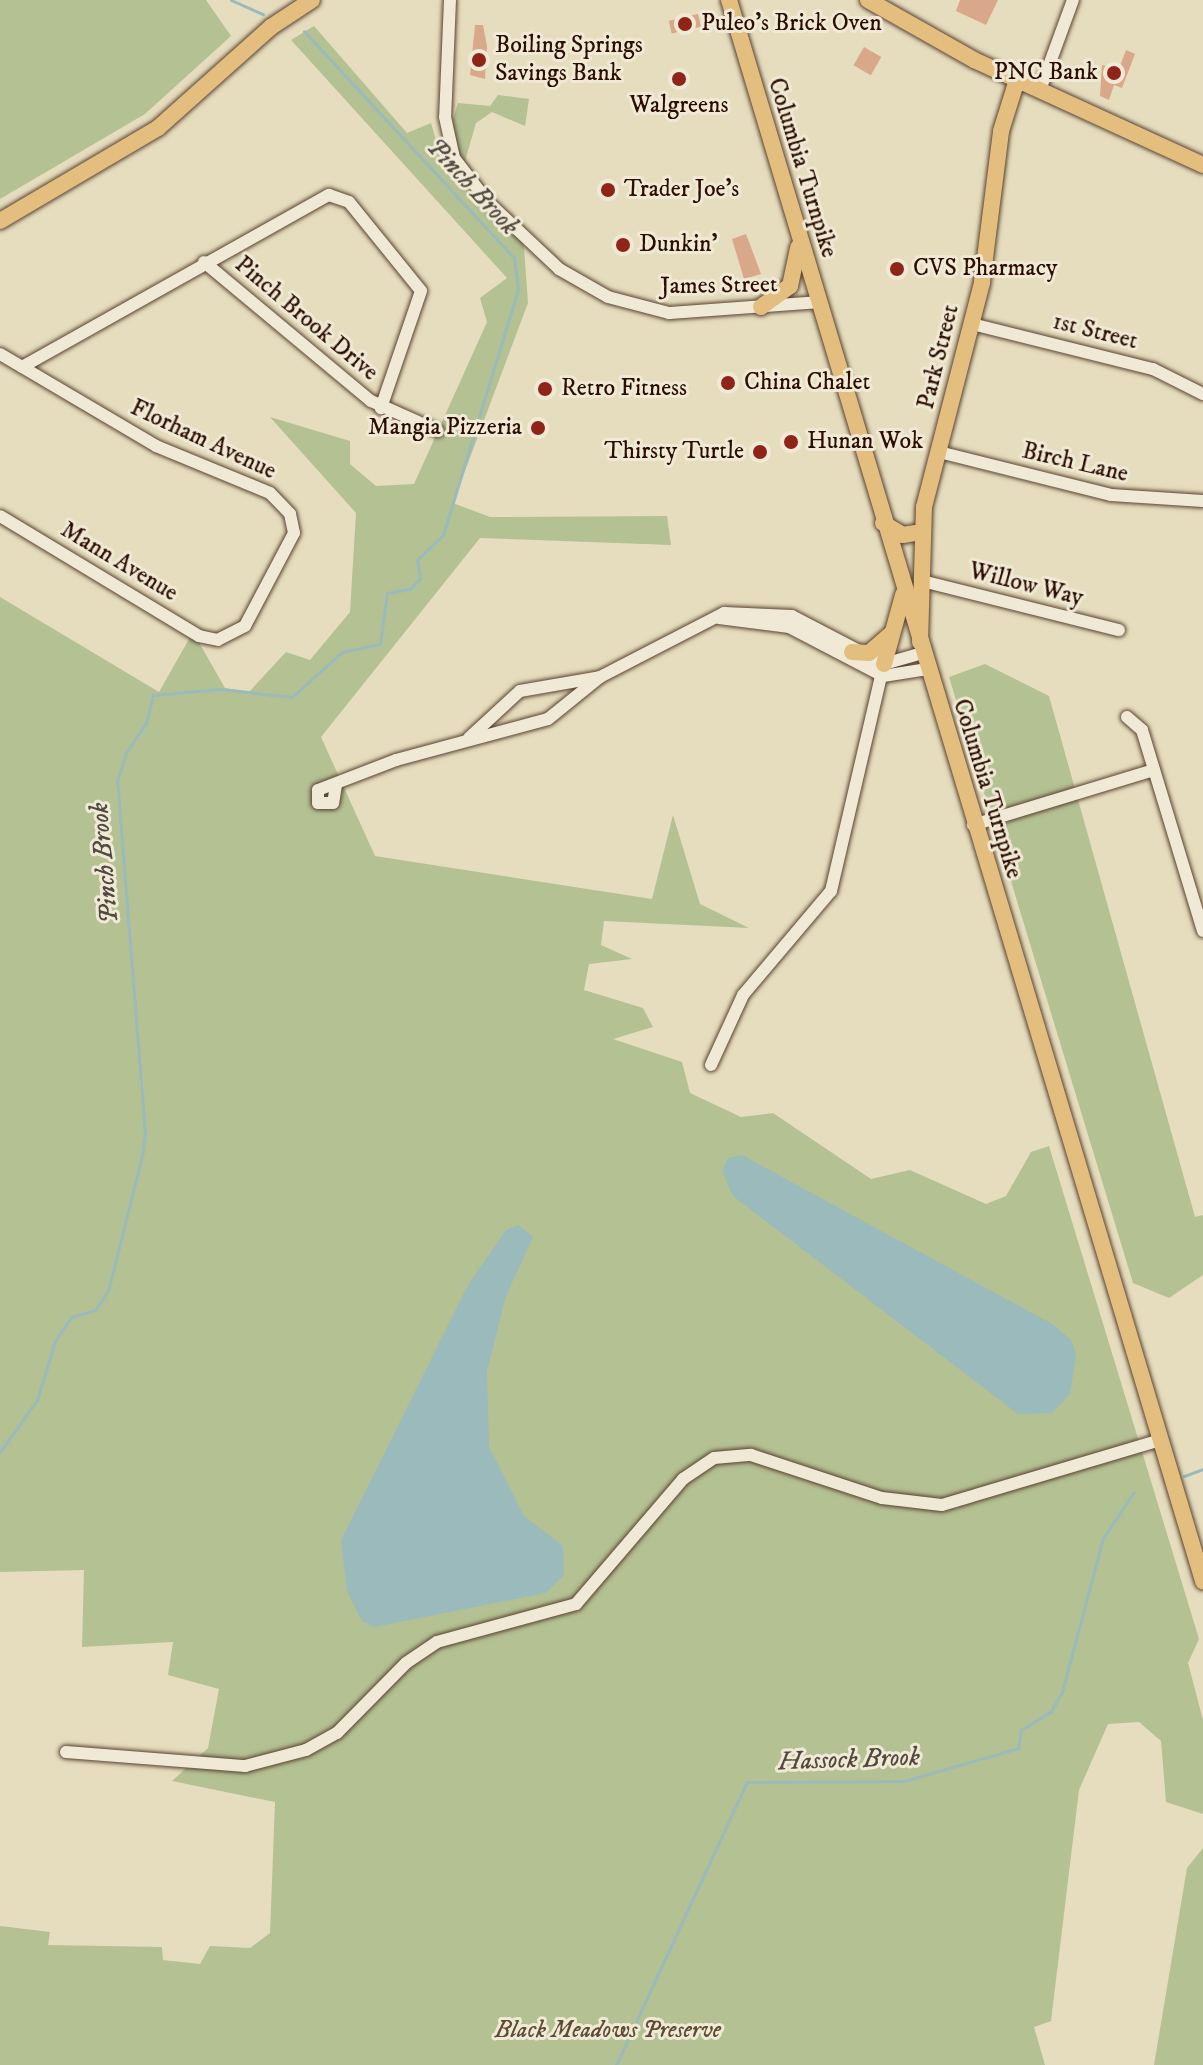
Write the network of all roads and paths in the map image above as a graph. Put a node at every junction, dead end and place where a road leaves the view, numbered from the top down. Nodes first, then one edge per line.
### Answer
1 (312, 0) edge
2 (450, 0) edge
3 (868, 0) edge
4 (1073, 0) edge
5 (727, 3) edge
6 (1017, 80) junction
7 (1040, 90) junction
8 (1203, 165) edge
9 (0, 221) edge
10 (799, 241) junction
11 (204, 262) junction
12 (818, 302) junction
13 (761, 307) junction
14 (972, 324) junction
15 (0, 354) edge
16 (22, 367) junction
17 (1203, 376) edge
18 (1200, 392) edge
19 (381, 408) junction
20 (438, 431) dead end
21 (939, 452) junction
22 (1203, 501) edge
23 (0, 516) edge
24 (883, 523) junction
25 (919, 525) junction
26 (922, 581) junction
27 (903, 593) junction
28 (719, 618) junction
29 (1119, 630) dead end
30 (894, 632) junction
31 (218, 640) joint
32 (852, 652) junction
33 (923, 656) junction
34 (883, 670) junction
35 (600, 677) junction
36 (1127, 717) dead end
37 (469, 738) junction
38 (1154, 770) junction
39 (336, 785) dead end
40 (973, 825) junction
41 (1203, 931) edge
42 (711, 1065) dead end
43 (1160, 1440) junction
44 (1203, 1581) edge
45 (66, 1752) dead end

1 - 9 main road
2 - 13 street, James Street
3 - 6 main road
4 - 7 street
5 - 10 main road, Columbia Turnpike
6 - 7 main road
6 - 14 main road, Park Street
7 - 8 main road
10 - 12 main road, Columbia Turnpike
10 - 13 main road
11 - 16 street, Pinch Brook Drive
11 - 19 street, Pinch Brook Drive
11 - 19 street, Pinch Brook Drive
12 - 13 street, James Street
12 - 24 main road, Columbia Turnpike
14 - 18 street, 1st Street
14 - 21 main road, Park Street
15 - 16 street, Florham Avenue
16 - 31 street, Florham Avenue
17 - 18 street
19 - 20 street, Pinch Brook Drive
21 - 22 street, Birch Lane
21 - 25 main road, Park Street
23 - 31 street, Mann Avenue
24 - 25 main road
24 - 27 main road, Columbia Turnpike
25 - 26 main road, Park Street
26 - 29 street, Willow Way
26 - 33 main road, Park Street
27 - 30 main road
27 - 33 main road, Columbia Turnpike
28 - 32 street
28 - 34 street
28 - 35 street
30 - 32 main road
30 - 34 main road
32 - 34 street
33 - 34 street
33 - 40 main road, Columbia Turnpike
34 - 42 street
35 - 37 street
35 - 37 street
36 - 38 street
37 - 39 street
38 - 40 street
38 - 41 street
40 - 43 main road, Columbia Turnpike
43 - 44 main road, Columbia Turnpike
43 - 45 street

